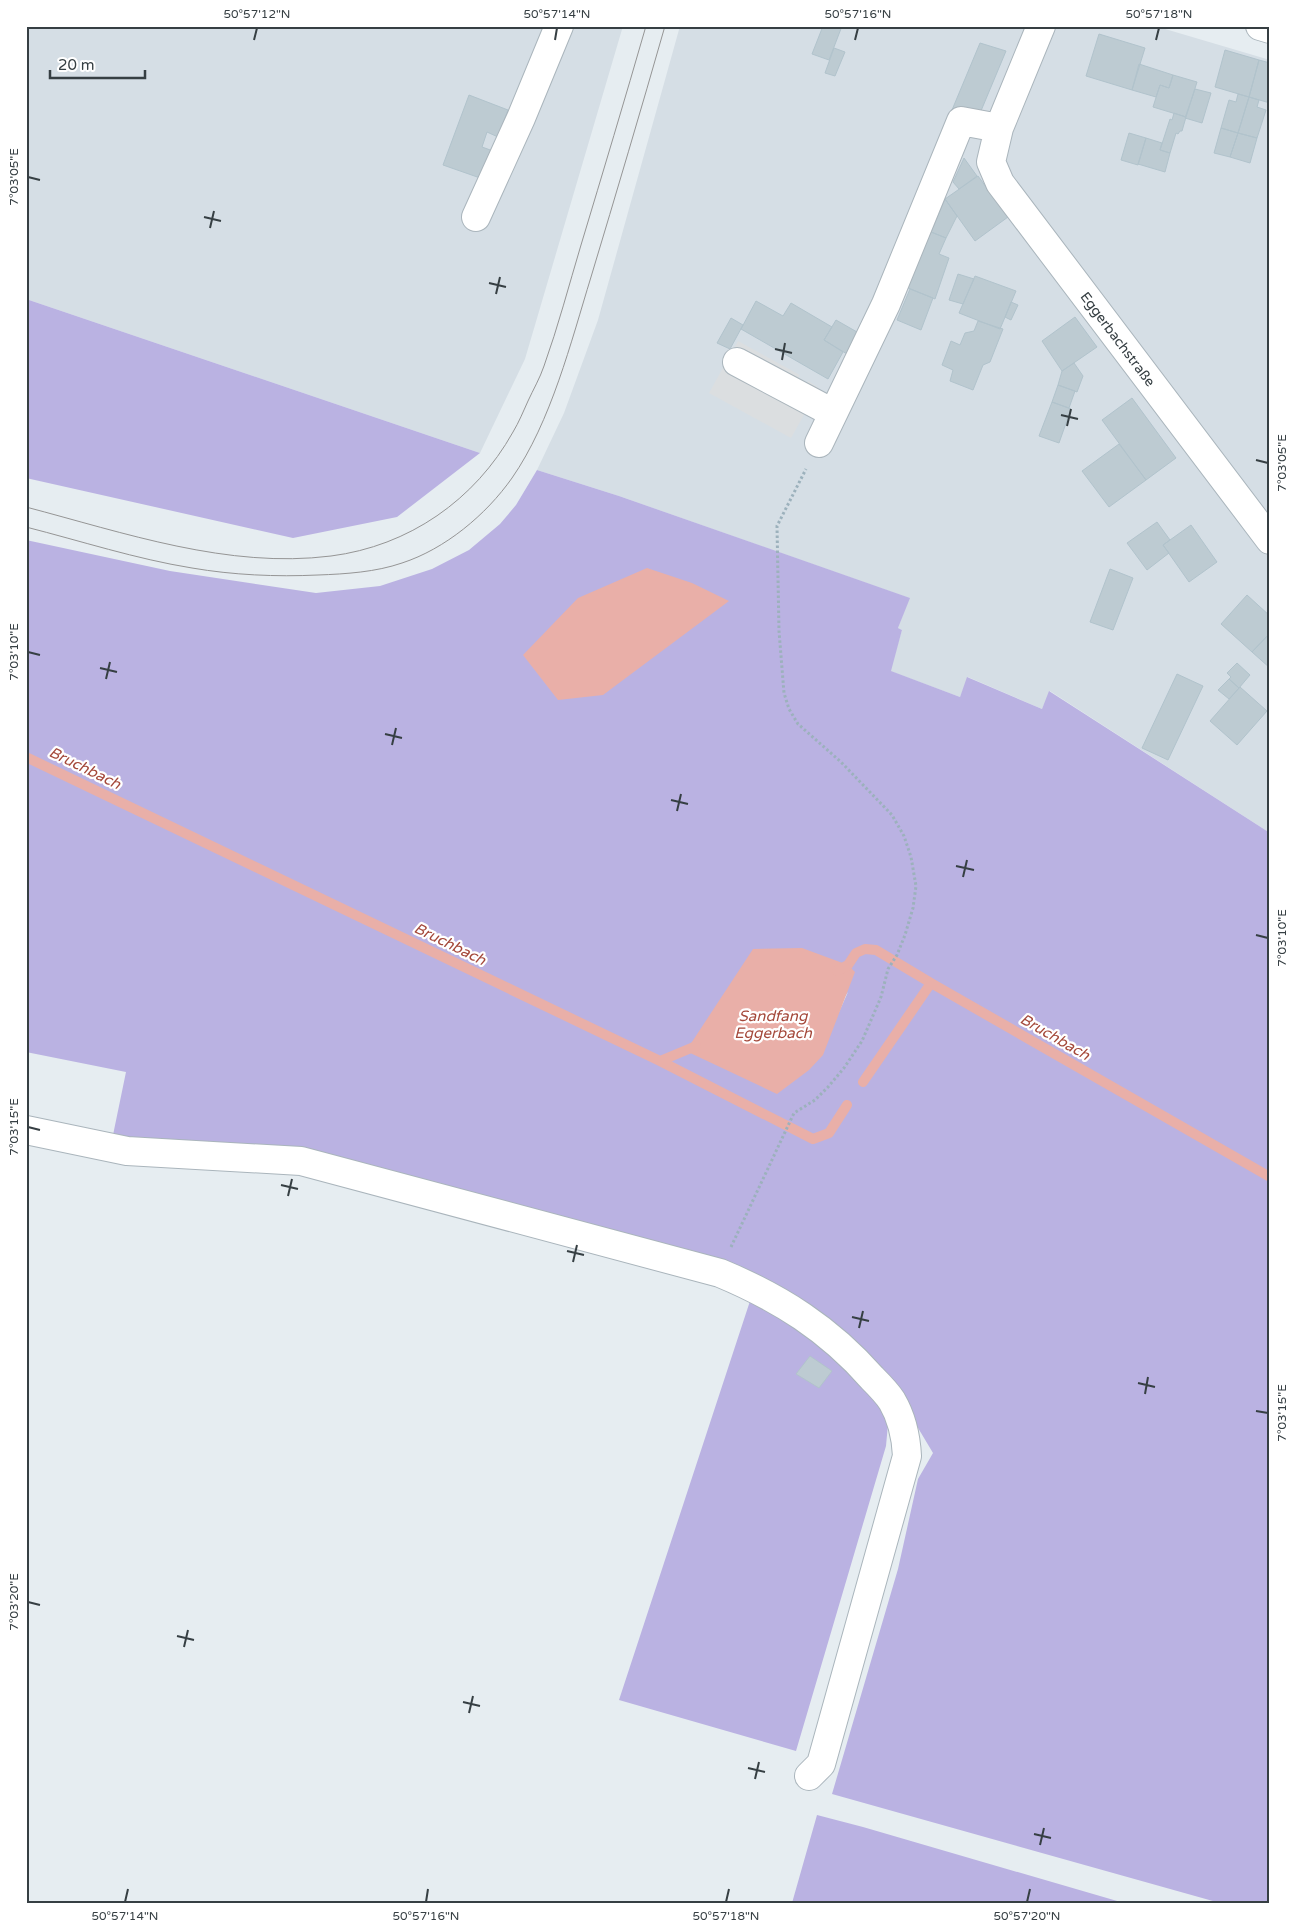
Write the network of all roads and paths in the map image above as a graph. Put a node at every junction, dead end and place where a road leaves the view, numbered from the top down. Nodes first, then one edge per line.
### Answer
1 (559, 26) edge
2 (1041, 26) edge
3 (1260, 26) edge
4 (1270, 29) edge
5 (999, 128) junction
6 (476, 217) dead end
7 (737, 362) dead end
8 (833, 414) junction
9 (819, 443) joint
10 (1270, 540) edge
11 (26, 1130) edge
12 (720, 1273) junction
13 (810, 1776) dead end

1 - 6 street
2 - 5 street, Eggerbachstraße
3 - 4 street
5 - 8 street
5 - 10 street, Eggerbachstraße
7 - 8 street
8 - 9 street
9 - 12 path
11 - 12 street
12 - 13 street

